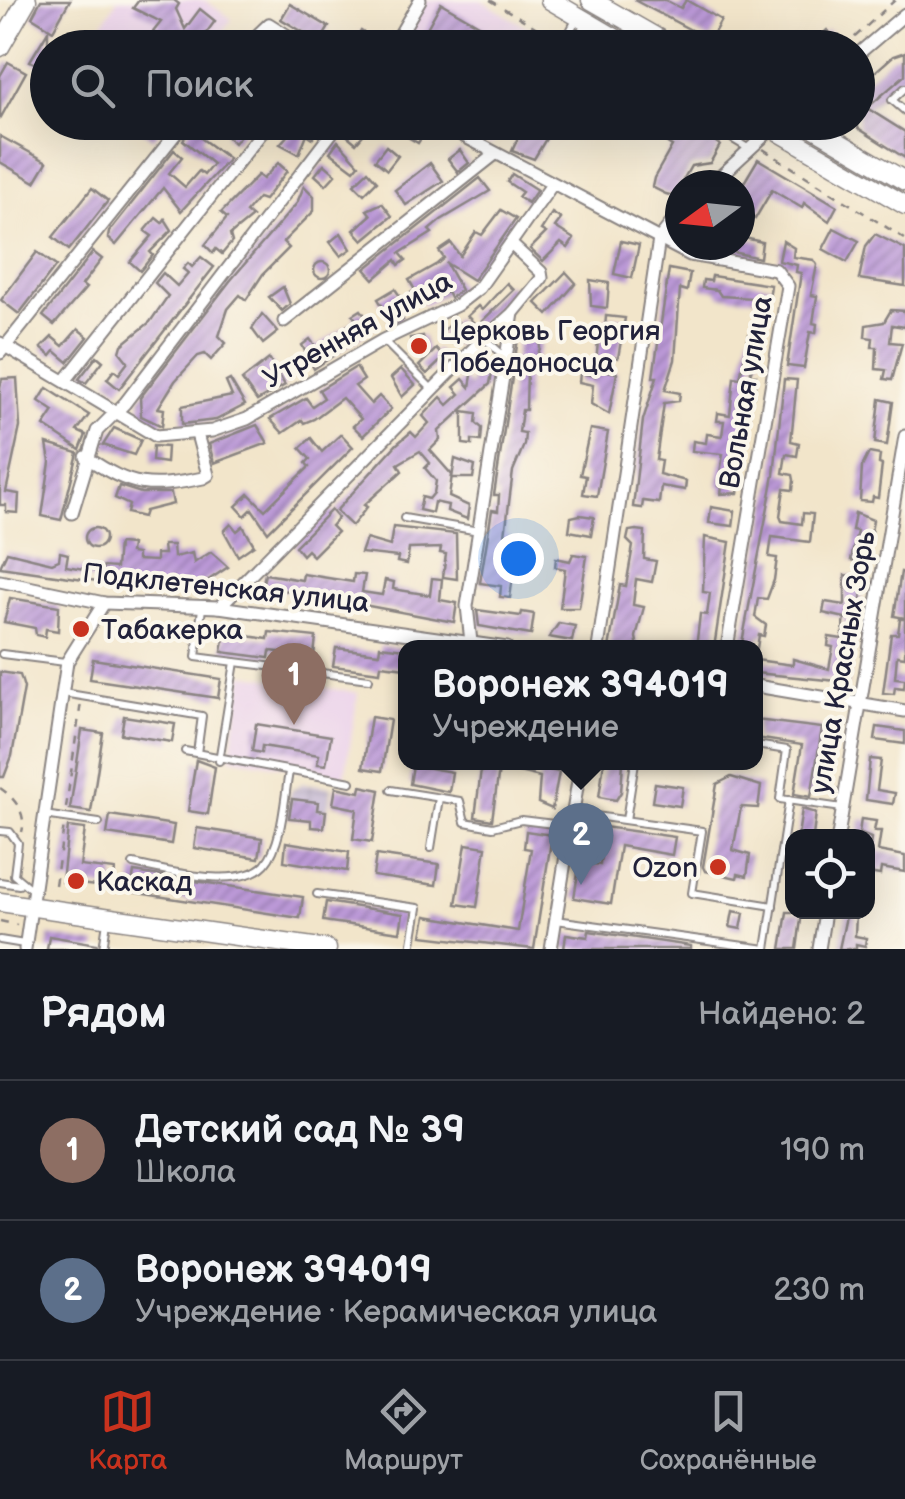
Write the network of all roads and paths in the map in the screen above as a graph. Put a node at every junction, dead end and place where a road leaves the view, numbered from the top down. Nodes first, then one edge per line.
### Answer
1 (27, 0) edge
2 (420, 0) edge
3 (490, 0) edge
4 (550, 0) edge
5 (591, 0) edge
6 (896, 0) edge
7 (905, 14) edge
8 (571, 29) junction
9 (402, 30) edge
10 (540, 30) edge
11 (564, 30) edge
12 (574, 30) edge
13 (643, 30) edge
14 (863, 30) edge
15 (875, 40) edge
16 (0, 47) edge
17 (905, 88) edge
18 (905, 110) edge
19 (171, 140) edge
20 (256, 140) edge
21 (326, 140) edge
22 (468, 140) edge
23 (739, 140) edge
24 (760, 140) edge
25 (796, 140) edge
26 (835, 140) edge
27 (754, 148) junction
28 (494, 155) junction
29 (728, 170) edge
30 (905, 181) edge
31 (551, 186) junction
32 (905, 205) edge
33 (665, 231) edge
34 (659, 238) junction
35 (905, 239) edge
36 (512, 244) junction
37 (513, 313) junction
38 (284, 321) dead end
39 (484, 338) junction
40 (384, 340) junction
41 (1, 347) edge
42 (506, 357) junction
43 (65, 381) junction
44 (433, 390) junction
45 (112, 412) junction
46 (198, 434) junction
47 (905, 436) edge
48 (86, 457) junction
49 (72, 514) dead end
50 (404, 518) dead end
51 (479, 531) junction
52 (0, 580) edge
53 (104, 602) junction
54 (202, 606) junction
55 (219, 607) junction
56 (457, 640) edge
57 (471, 640) edge
58 (599, 640) edge
59 (728, 640) edge
60 (1, 653) edge
61 (66, 662) junction
62 (235, 662) junction
63 (0, 666) edge
64 (369, 680) dead end
65 (763, 687) edge
66 (63, 693) junction
67 (82, 696) junction
68 (860, 704) junction
69 (905, 711) edge
70 (763, 746) edge
71 (186, 752) dead end
72 (198, 753) junction
73 (219, 760) junction
74 (580, 770) edge
75 (634, 770) edge
76 (289, 772) junction
77 (351, 782) dead end
78 (0, 788) edge
79 (390, 790) dead end
80 (439, 798) junction
81 (789, 800) junction
82 (842, 808) junction
83 (42, 814) junction
84 (64, 819) junction
85 (572, 820) junction
86 (626, 820) junction
87 (99, 823) dead end
88 (839, 829) edge
89 (0, 831) edge
90 (18, 842) junction
91 (431, 848) dead end
92 (134, 864) dead end
93 (0, 882) edge
94 (55, 884) dead end
95 (27, 894) junction
96 (316, 894) dead end
97 (0, 902) edge
98 (773, 906) junction
99 (107, 917) junction
100 (824, 919) edge
101 (556, 920) junction
102 (0, 921) edge
103 (17, 924) dead end
104 (0, 940) edge
105 (255, 944) edge
106 (25, 947) edge
107 (306, 948) edge
108 (102, 949) edge
109 (327, 949) edge
110 (411, 949) edge
111 (552, 949) edge
112 (766, 949) edge
113 (819, 949) edge

1 - 16 main road
2 - 9 street
3 - 10 path
4 - 8 main road
5 - 13 main road
6 - 14 path
7 - 15 street
8 - 11 path
8 - 12 main road
17 - 18 lane
19 - 41 street
20 - 43 street
21 - 45 street
22 - 28 street, Вольная улица
23 - 27 lane
24 - 27 street
25 - 32 main road
26 - 30 main road
27 - 29 street
27 - 35 path
28 - 31 street, Вольная улица
28 - 38 street
31 - 34 street, Вольная улица
31 - 36 street, Утренняя улица
33 - 34 street
34 - 58 street
34 - 59 street, Вольная улица
36 - 37 street
36 - 40 street, Утренняя улица
37 - 39 street
37 - 42 street
39 - 42 lane
39 - 44 street
40 - 44 lane
40 - 46 street, Утренняя улица
41 - 43 street, Утренняя улица
42 - 51 street
43 - 45 street, Утренняя улица
44 - 55 street
45 - 46 street, Утренняя улица
45 - 48 street
46 - 48 street
47 - 68 street, улица Красных Зорь
48 - 49 street
50 - 51 lane
51 - 57 street
52 - 53 street, Подклетенская улица
53 - 54 street, Подклетенская улица
53 - 61 street
54 - 55 street, Подклетенская улица
54 - 62 lane
55 - 56 street, Подклетенская улица
60 - 61 lane
60 - 63 lane
61 - 66 street
62 - 64 lane
62 - 73 lane
65 - 68 street
66 - 67 lane
66 - 83 street
67 - 72 lane
67 - 84 path
68 - 69 street
68 - 82 street, улица Красных Зорь
70 - 81 lane
71 - 72 lane
72 - 73 lane
73 - 76 lane
74 - 85 street
75 - 86 lane
76 - 77 lane
76 - 92 lane
78 - 90 path
79 - 80 lane
80 - 85 lane
80 - 91 lane
81 - 82 lane
81 - 98 lane
82 - 88 street, улица Красных Зорь
83 - 84 lane
83 - 95 street
84 - 87 lane
84 - 94 path
85 - 86 lane
85 - 101 street
86 - 98 lane
89 - 90 lane
90 - 95 lane
93 - 95 lane
95 - 97 main road
95 - 99 main road
95 - 106 street
96 - 110 lane
98 - 112 lane
99 - 105 main road
99 - 108 lane
100 - 113 street
101 - 111 street
101 - 112 lane
102 - 103 path
104 - 106 lane
105 - 107 main road
107 - 109 main road

